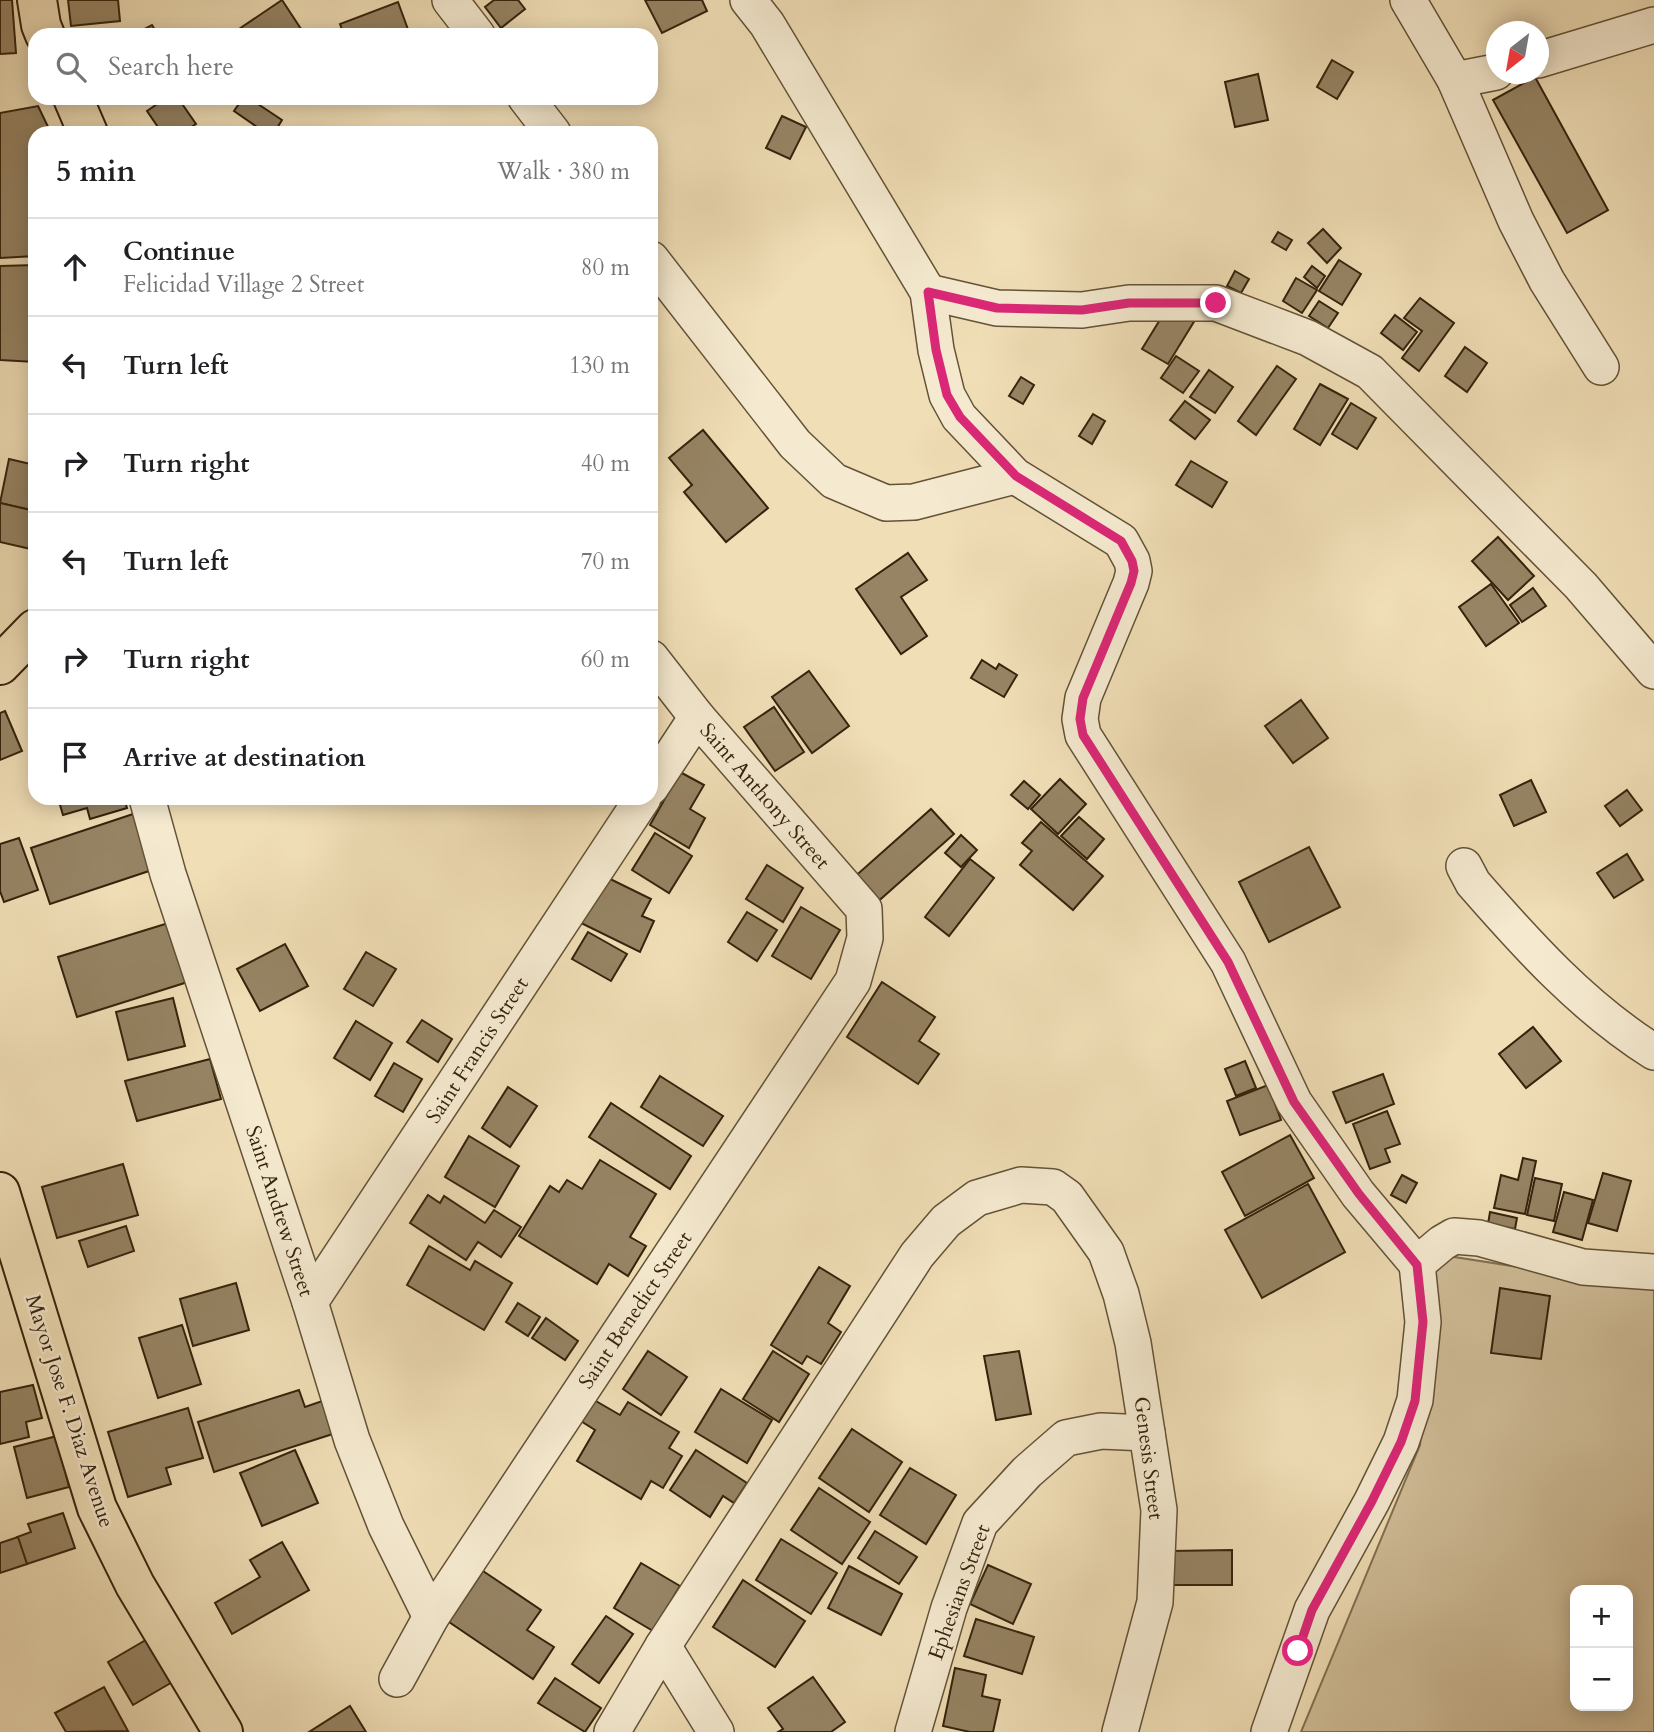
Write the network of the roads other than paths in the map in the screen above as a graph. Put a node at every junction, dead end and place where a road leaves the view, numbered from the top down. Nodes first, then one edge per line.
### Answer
1 (37, 0) edge
2 (450, 0) edge
3 (748, 0) edge
4 (1408, 0) edge
5 (1654, 26) edge
6 (42, 28) edge
7 (472, 28) edge
8 (1549, 57) edge
9 (1486, 74) edge
10 (1455, 80) junction
11 (76, 105) edge
12 (531, 105) edge
13 (85, 126) edge
14 (548, 126) edge
15 (658, 268) edge
16 (928, 292) junction
17 (1601, 367) dead end
18 (1016, 476) junction
19 (28, 636) edge
20 (0, 665) edge
21 (658, 667) edge
22 (1654, 671) edge
23 (697, 717) junction
24 (658, 776) edge
25 (149, 805) edge
26 (638, 805) edge
27 (1464, 866) dead end
28 (864, 938) joint
29 (1654, 1052) edge
30 (0, 1192) edge
31 (1417, 1265) junction
32 (1654, 1272) edge
33 (310, 1302) junction
34 (1147, 1433) junction
35 (431, 1617) junction
36 (663, 1646) junction
37 (397, 1679) dead end
38 (223, 1732) edge
39 (612, 1732) edge
40 (716, 1732) edge
41 (913, 1732) edge
42 (1120, 1732) edge
43 (1269, 1732) edge

1 - 6 main road
2 - 7 street
3 - 16 street
4 - 10 street
5 - 8 street
9 - 10 street
10 - 17 street
11 - 13 main road
12 - 14 street
15 - 18 street
16 - 18 street
16 - 22 street
18 - 31 street
19 - 20 main road
21 - 23 street, Saint Anthony Street
23 - 24 street
23 - 28 street, Saint Anthony Street
25 - 33 street, Saint Andrew Street
26 - 33 street, Saint Francis Street
27 - 29 street
28 - 35 street, Saint Benedict Street
30 - 38 main road, Mayor Jose F. Diaz Avenue
31 - 32 street
31 - 43 street
33 - 35 street, Saint Andrew Street
34 - 36 street, Genesis Street
34 - 41 street, Ephesians Street
34 - 42 street, Genesis Street
35 - 37 street, Saint Benedict Street
36 - 39 street
36 - 40 street

